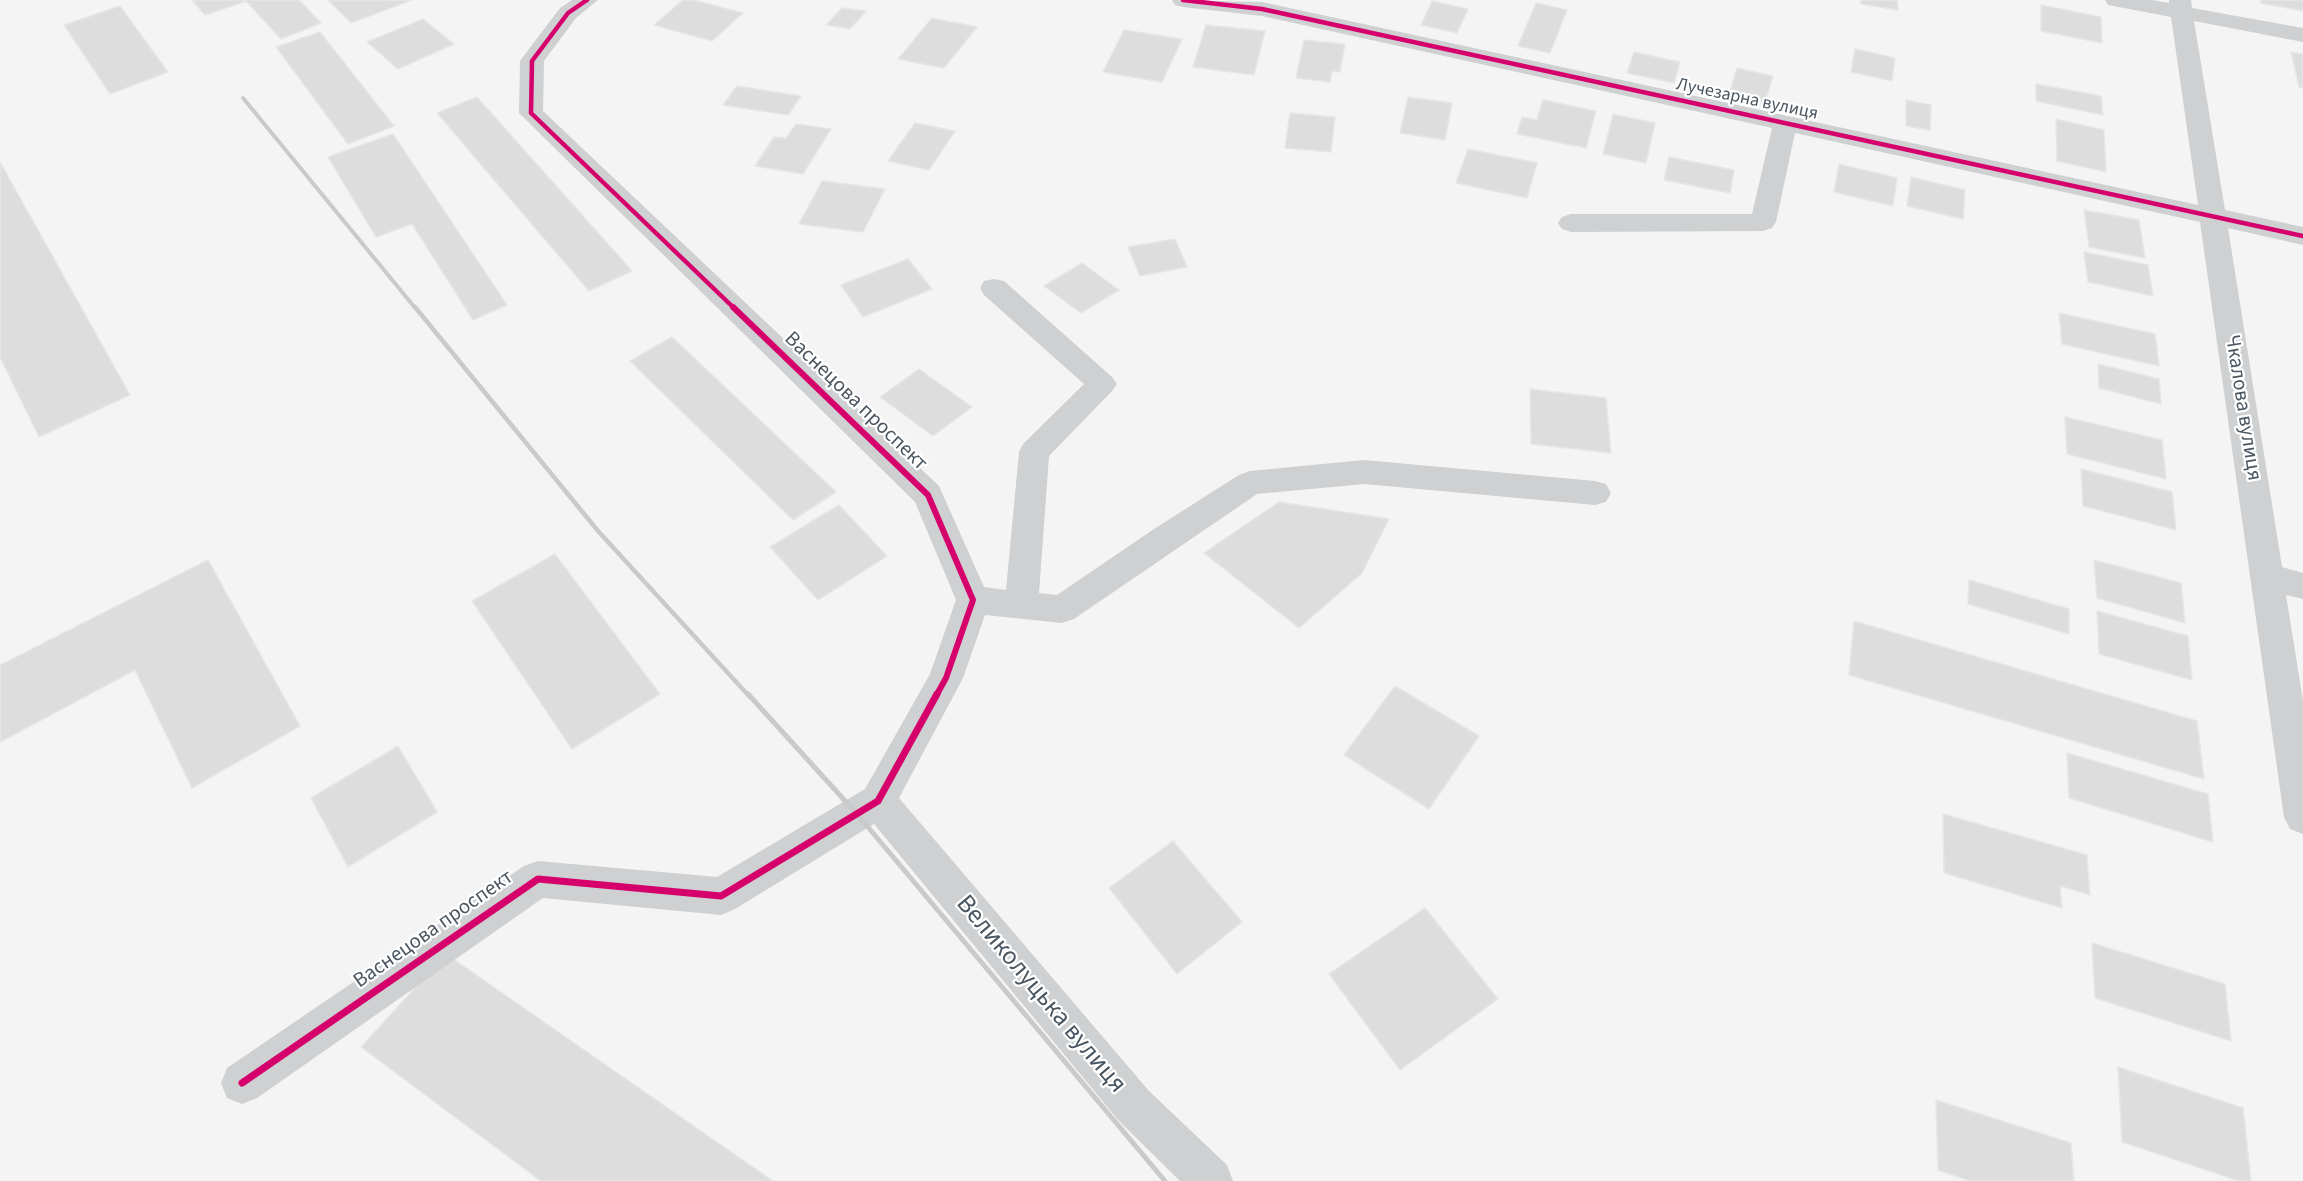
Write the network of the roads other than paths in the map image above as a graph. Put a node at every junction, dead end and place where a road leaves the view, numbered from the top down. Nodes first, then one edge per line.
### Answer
1 (587, 0) edge
2 (1183, 0) edge
3 (2116, 0) edge
4 (2181, 6) edge
5 (2303, 34) edge
6 (1785, 123) junction
7 (2213, 217) junction
8 (1571, 223) dead end
9 (2303, 236) edge
10 (994, 288) dead end
11 (1595, 493) dead end
12 (2267, 577) junction
13 (2303, 586) edge
14 (973, 600) junction
15 (1021, 605) junction
16 (878, 801) junction
17 (2303, 817) edge
18 (242, 1083) dead end
19 (1211, 1181) edge

1 - 14 street, Васнецова проспект
2 - 6 street, Лучезарна вулиця
3 - 4 street
4 - 5 street
4 - 7 street, Чкалова вулиця
6 - 7 street, Лучезарна вулиця
6 - 8 street
7 - 9 street, Лучезарна вулиця
7 - 12 street, Чкалова вулиця
10 - 15 street
11 - 15 street
12 - 13 street
12 - 17 street, Чкалова вулиця
14 - 15 street
14 - 16 street, Васнецова проспект
16 - 18 street, Васнецова проспект
16 - 19 street, Великолуцька вулиця

